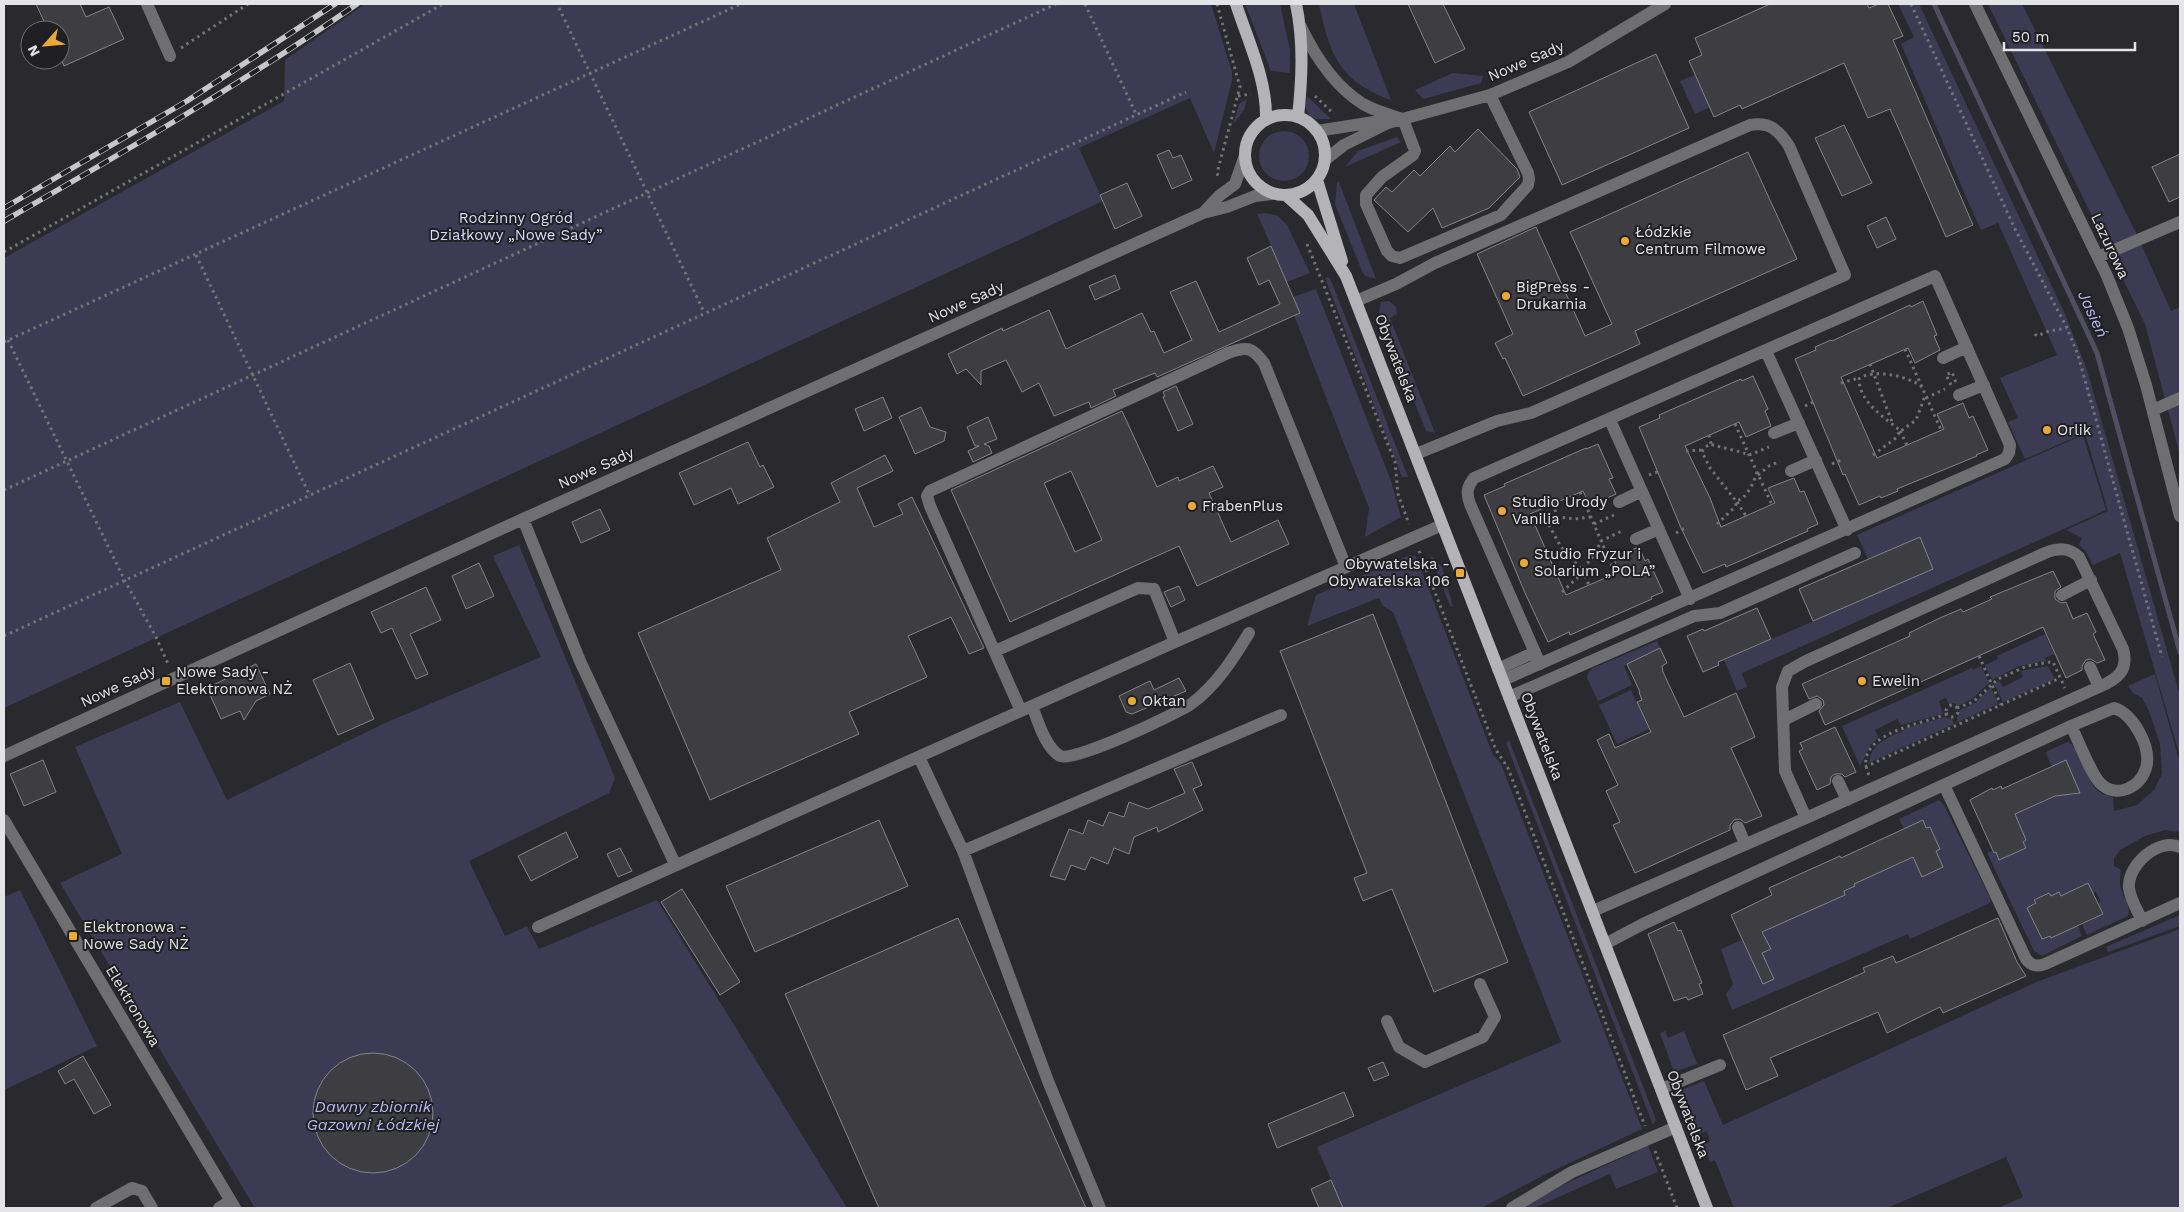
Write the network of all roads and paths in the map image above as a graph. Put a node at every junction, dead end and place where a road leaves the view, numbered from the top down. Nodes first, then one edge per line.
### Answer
1 (147, 4) edge
2 (248, 4) edge
3 (443, 4) edge
4 (741, 4) edge
5 (1056, 4) edge
6 (1085, 4) edge
7 (1217, 4) edge
8 (1236, 4) edge
9 (1296, 4) edge
10 (1665, 4) edge
11 (1911, 4) edge
12 (1975, 4) edge
13 (559, 8) dead end
14 (1301, 26) junction
15 (170, 56) joint
16 (590, 74) junction
17 (1186, 92) dead end
18 (1308, 92) dead end
19 (1490, 95) junction
20 (1136, 114) junction
21 (1298, 117) junction
22 (1266, 119) junction
23 (1403, 119) junction
24 (1337, 120) dead end
25 (1388, 123) junction
26 (1317, 130) junction
27 (1244, 158) junction
28 (1325, 160) junction
29 (1317, 180) junction
30 (1220, 181) dead end
31 (648, 193) junction
32 (1272, 194) junction
33 (1286, 196) junction
34 (1203, 213) junction
35 (2180, 222) edge
36 (1303, 236) dead end
37 (4, 252) edge
38 (196, 255) junction
39 (2098, 257) junction
40 (1346, 276) junction
41 (1356, 300) junction
42 (704, 312) junction
43 (2068, 328) junction
44 (2035, 334) dead end
45 (6, 341) edge
46 (1967, 347) junction
47 (1905, 349) dead end
48 (1766, 351) junction
49 (1943, 358) dead end
50 (1870, 364) dead end
51 (251, 375) junction
52 (1876, 375) junction
53 (1860, 378) junction
54 (1956, 382) dead end
55 (1841, 383) dead end
56 (1984, 385) junction
57 (1922, 387) junction
58 (1959, 395) dead end
59 (1926, 397) junction
60 (2180, 398) edge
61 (1815, 401) dead end
62 (1805, 406) dead end
63 (2153, 410) junction
64 (1610, 420) junction
65 (1799, 422) junction
66 (1892, 422) junction
67 (1735, 424) dead end
68 (1941, 430) dead end
69 (1900, 431) junction
70 (1709, 435) dead end
71 (1775, 438) joint
72 (1711, 445) junction
73 (1907, 445) dead end
74 (1703, 450) junction
75 (1686, 452) dead end
76 (1416, 454) junction
77 (1873, 455) dead end
78 (1749, 456) junction
79 (1816, 460) junction
80 (1841, 460) dead end
81 (66, 462) junction
82 (1831, 464) dead end
83 (1787, 465) joint
84 (1660, 471) dead end
85 (1758, 474) junction
86 (1650, 475) dead end
87 (4, 490) edge
88 (1642, 491) junction
89 (1580, 492) dead end
90 (309, 494) junction
91 (1737, 501) junction
92 (1554, 503) dead end
93 (1772, 505) dead end
94 (1620, 507) joint
95 (1556, 516) junction
96 (1746, 516) dead end
97 (2180, 516) edge
98 (1591, 518) junction
99 (522, 519) junction
100 (1546, 519) junction
101 (1530, 520) dead end
102 (1594, 524) junction
103 (1717, 524) dead end
104 (1442, 525) junction
105 (1686, 528) dead end
106 (1628, 529) dead end
107 (1659, 529) junction
108 (1847, 530) junction
109 (1676, 533) dead end
110 (1414, 537) junction
111 (1636, 539) dead end
112 (1601, 541) junction
113 (1855, 553) dead end
114 (1346, 567) junction
115 (1582, 570) junction
116 (1615, 574) dead end
117 (2092, 580) junction
118 (125, 581) junction
119 (1589, 585) dead end
120 (1562, 592) dead end
121 (2062, 595) dead end
122 (1690, 598) junction
123 (1249, 633) dead end
124 (4, 636) edge
125 (1175, 642) junction
126 (995, 651) junction
127 (1979, 656) dead end
128 (1538, 658) junction
129 (2162, 658) dead end
130 (2090, 667) dead end
131 (1500, 674) junction
132 (174, 678) junction
133 (2060, 678) junction
134 (1992, 684) junction
135 (2100, 687) junction
136 (1509, 697) junction
137 (2070, 700) junction
138 (1816, 704) dead end
139 (2001, 705) junction
140 (1026, 708) junction
141 (1957, 708) junction
142 (1947, 714) junction
143 (1281, 715) dead end
144 (1954, 717) junction
145 (1784, 720) junction
146 (1958, 724) junction
147 (2071, 726) junction
148 (4, 756) edge
149 (919, 757) junction
150 (1865, 767) junction
151 (1838, 781) dead end
152 (1944, 785) junction
153 (1874, 787) junction
154 (1847, 800) junction
155 (1806, 818) junction
156 (4, 820) edge
157 (1738, 827) dead end
158 (1745, 844) junction
159 (2180, 847) edge
160 (963, 851) junction
161 (675, 864) junction
162 (2180, 903) edge
163 (1593, 911) junction
164 (2142, 921) junction
165 (538, 927) dead end
166 (1605, 944) junction
167 (1480, 984) dead end
168 (1387, 1021) dead end
169 (1720, 1065) dead end
170 (1661, 1089) junction
171 (1676, 1127) junction
172 (1650, 1138) junction
173 (233, 1205) edge
174 (96, 1208) edge
175 (152, 1208) edge
176 (218, 1208) edge
177 (1100, 1208) edge
178 (1512, 1208) edge
179 (1677, 1208) edge
180 (1707, 1208) edge

1 - 15 street
2 - 15 path
3 - 37 path
4 - 16 path
5 - 31 path
6 - 20 path
7 - 30 path
8 - 22 main road
9 - 14 main road
10 - 19 street, Nowe Sady
11 - 43 path
12 - 39 street, Lazurowa
13 - 16 path
14 - 21 main road
14 - 23 street
16 - 31 path
16 - 38 path
17 - 20 path
18 - 24 path
19 - 23 street, Nowe Sady
19 - 23 street
20 - 42 path
21 - 22 main road
21 - 26 main road
22 - 27 main road
23 - 25 street, Nowe Sady
25 - 26 street, Nowe Sady
25 - 28 street, Nowe Sady
26 - 28 main road
27 - 32 main road
27 - 34 street, Nowe Sady
28 - 29 main road
29 - 33 main road
29 - 40 main road, Obywatelska
31 - 42 path
31 - 51 path
32 - 33 main road
32 - 34 street, Nowe Sady
33 - 40 main road, Obywatelska
34 - 99 street, Nowe Sady
35 - 39 street
36 - 110 path
38 - 45 path
38 - 51 path
39 - 63 street, Lazurowa
40 - 41 main road, Obywatelska
41 - 76 main road, Obywatelska
41 - 76 street
42 - 90 path
43 - 44 path
43 - 129 path
45 - 81 path
46 - 48 street
46 - 49 street
46 - 56 street
47 - 57 path
48 - 64 street
48 - 65 street
50 - 52 path
51 - 81 path
51 - 90 path
52 - 53 path
52 - 57 path
52 - 66 path
53 - 55 path
53 - 66 path
54 - 59 path
56 - 58 street
56 - 108 street
57 - 59 path
59 - 68 path
59 - 69 path
60 - 63 street
61 - 62 path
63 - 97 street, Lazurowa
64 - 88 street
64 - 128 street
65 - 71 street
65 - 79 street
66 - 69 path
67 - 78 path
69 - 73 path
69 - 77 path
70 - 72 path
71 - 78 path
72 - 74 path
72 - 78 path
74 - 75 path
74 - 91 path
76 - 104 main road, Obywatelska
78 - 85 path
79 - 83 street
79 - 108 street
80 - 82 path
81 - 87 path
81 - 118 path
83 - 85 path
84 - 86 path
85 - 91 path
85 - 93 path
88 - 94 street
88 - 107 street
89 - 98 path
90 - 118 path
91 - 96 path
91 - 103 path
92 - 95 path
94 - 102 path
95 - 98 path
95 - 100 path
98 - 102 path
99 - 132 street, Nowe Sady
99 - 161 street
100 - 101 path
100 - 115 path
102 - 112 path
104 - 110 street
104 - 131 main road, Obywatelska
105 - 109 path
106 - 112 path
107 - 111 street
107 - 122 street
108 - 122 street
110 - 114 street
110 - 172 path
112 - 115 path
112 - 116 path
113 - 136 street
114 - 125 street
114 - 126 street
115 - 119 path
115 - 120 path
117 - 121 street
117 - 135 street
117 - 145 street
118 - 124 path
118 - 132 path
122 - 128 street
123 - 140 street
125 - 126 street
125 - 140 street
126 - 140 street
127 - 134 path
128 - 131 street
130 - 135 street
131 - 136 main road, Obywatelska
132 - 148 street, Nowe Sady
133 - 134 path
133 - 137 path
133 - 139 path
134 - 139 path
134 - 141 path
135 - 137 street
136 - 163 main road, Obywatelska
137 - 153 street
138 - 145 street
139 - 146 path
140 - 149 street
141 - 142 path
141 - 144 path
142 - 144 path
142 - 150 path
143 - 160 street
144 - 146 path
145 - 155 street
146 - 150 path
147 - 147 street
147 - 152 street
149 - 160 street
149 - 161 street
150 - 153 path
151 - 154 street
152 - 164 street
152 - 166 street
153 - 154 street
154 - 155 street
155 - 158 street
156 - 173 street, Elektronowa
157 - 158 street
158 - 163 street
159 - 164 street
160 - 177 street
161 - 165 street
162 - 164 street
163 - 166 main road, Obywatelska
166 - 170 main road, Obywatelska
167 - 168 street
169 - 170 street
170 - 171 main road, Obywatelska
171 - 172 street
171 - 180 main road, Obywatelska
172 - 178 street
172 - 179 path
173 - 176 street
174 - 175 street

